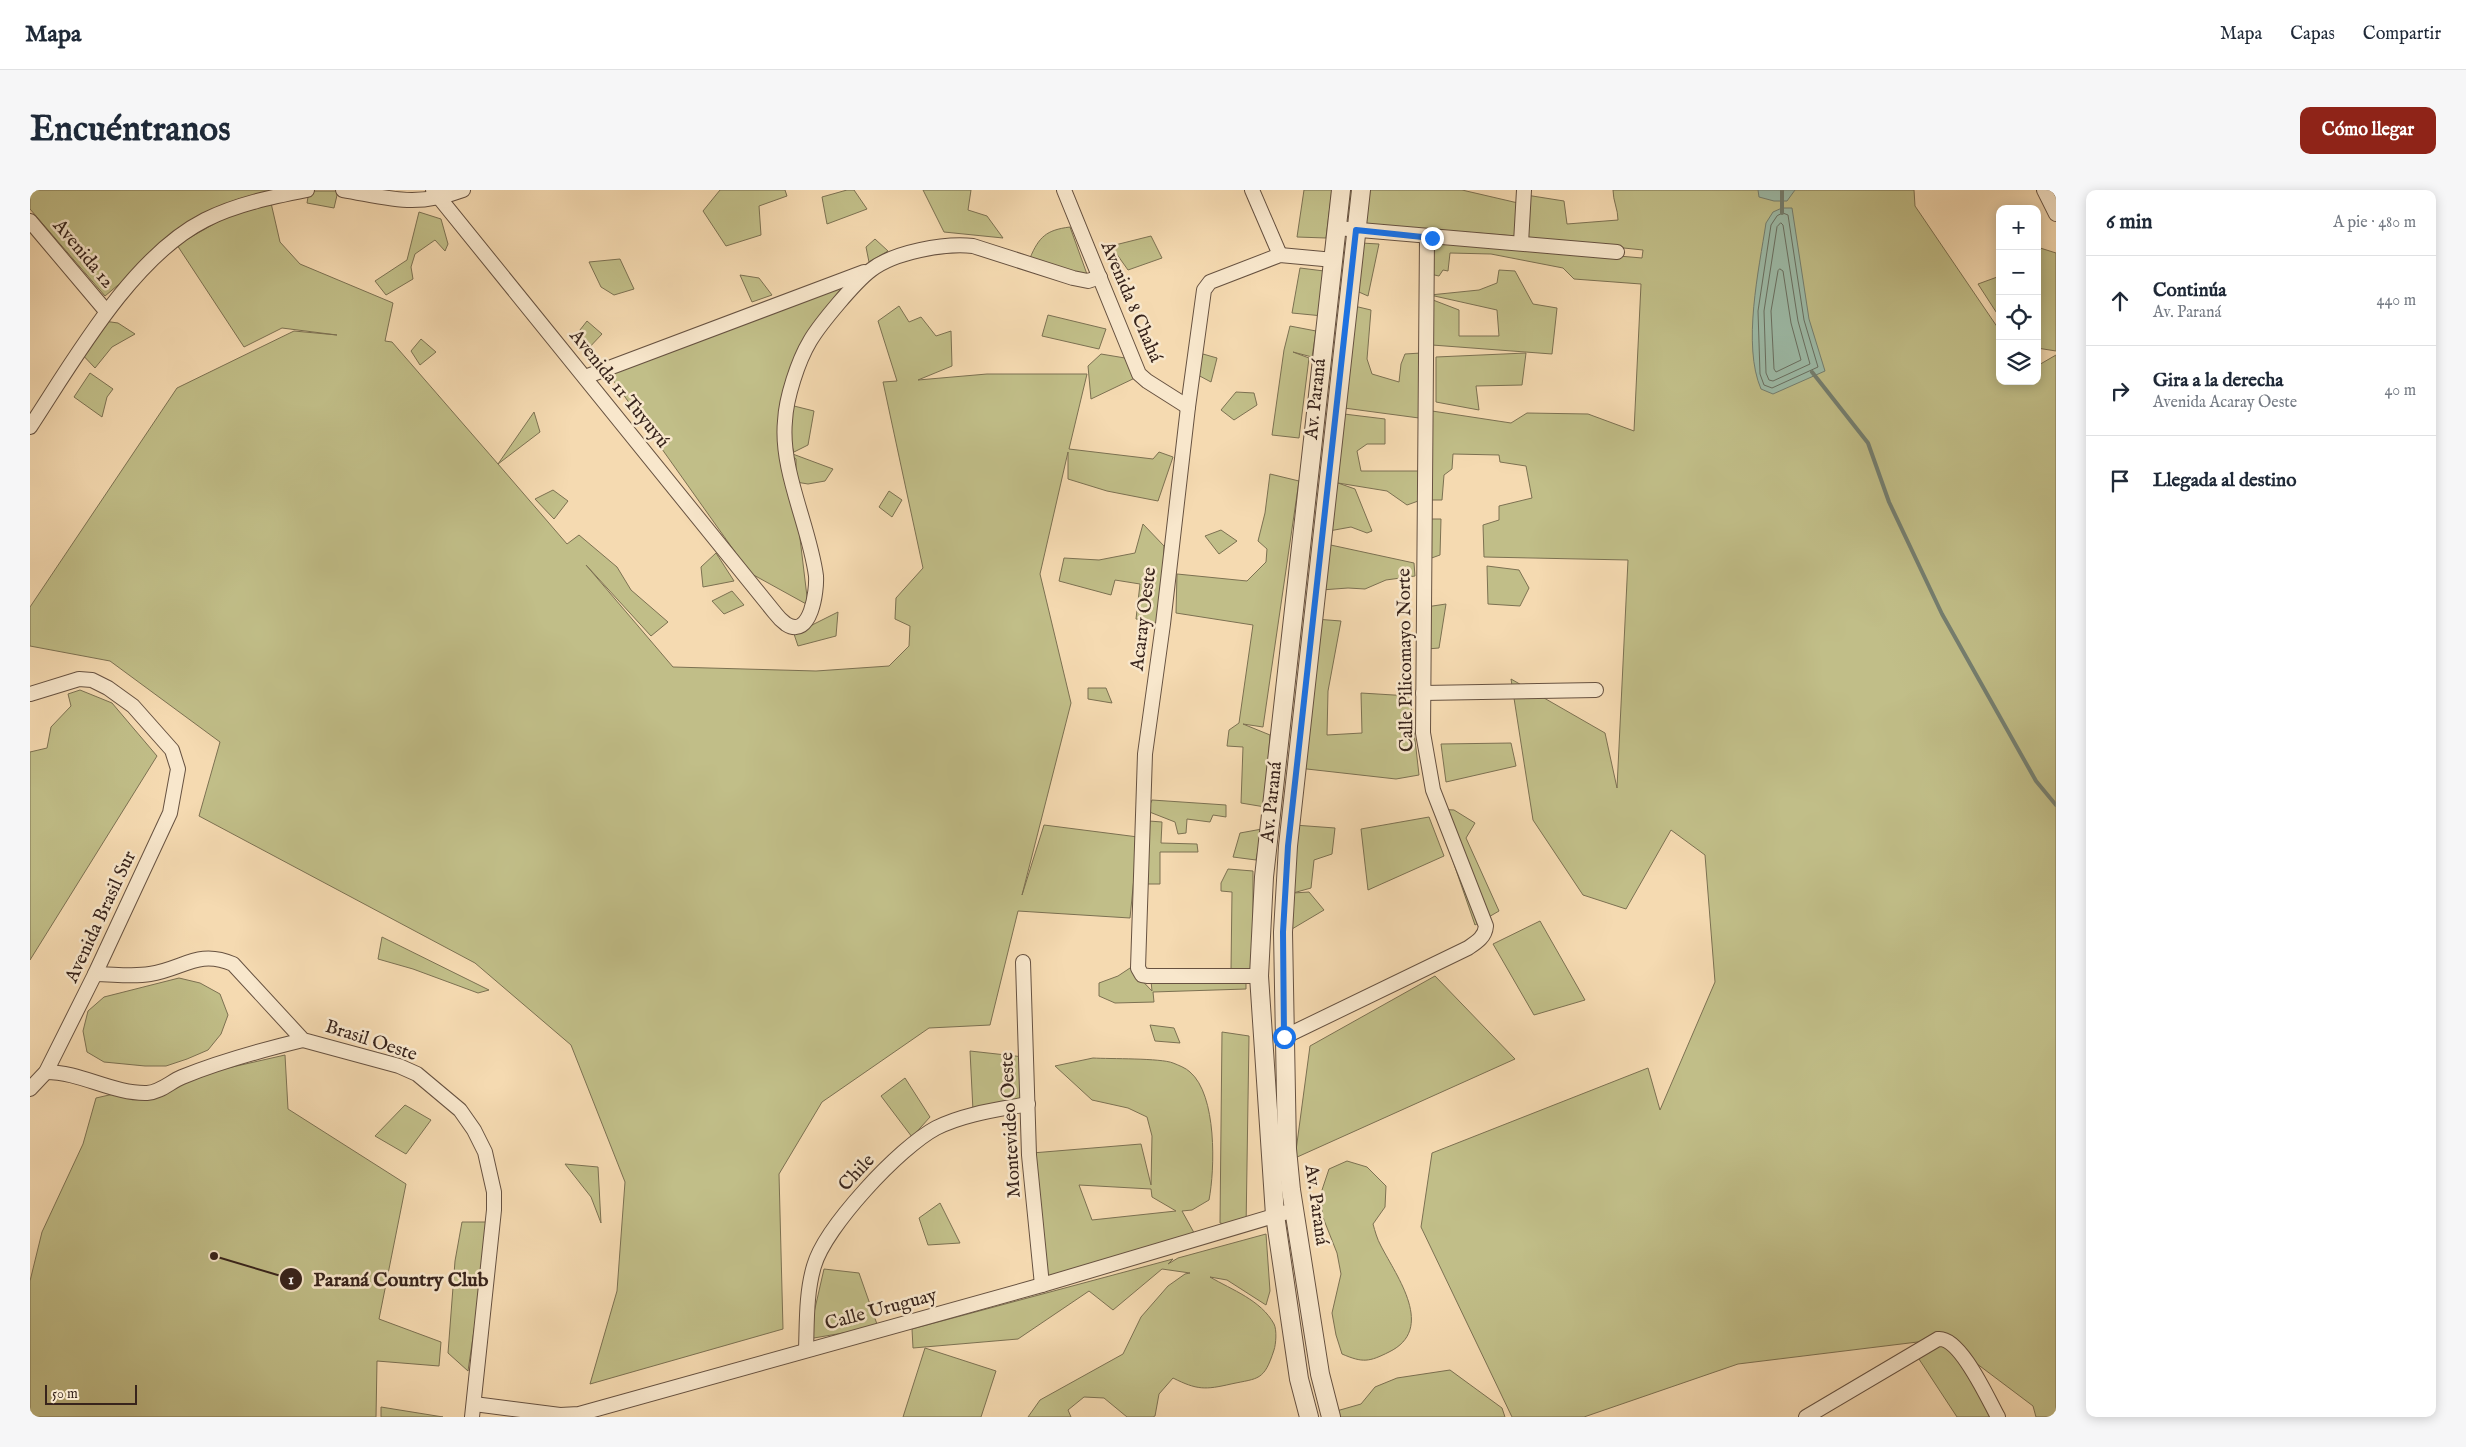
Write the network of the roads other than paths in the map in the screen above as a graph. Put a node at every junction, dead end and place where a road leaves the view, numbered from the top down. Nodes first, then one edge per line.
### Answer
1 (307, 190) edge
2 (343, 190) edge
3 (463, 190) edge
4 (1064, 190) edge
5 (1252, 190) edge
6 (1341, 190) edge
7 (1361, 190) edge
8 (1524, 190) edge
9 (2044, 190) edge
10 (436, 194) edge
11 (2056, 214) edge
12 (30, 221) edge
13 (1338, 228) junction
14 (1356, 230) junction
15 (1427, 237) junction
16 (1521, 243) junction
17 (1617, 252) dead end
18 (1280, 255) junction
19 (1334, 260) junction
20 (872, 269) junction
21 (1100, 277) junction
22 (106, 311) junction
23 (586, 377) junction
24 (1188, 408) junction
25 (30, 427) edge
26 (1596, 690) dead end
27 (30, 694) edge
28 (1423, 694) junction
29 (1274, 784) junction
30 (1295, 785) junction
31 (1024, 962) dead end
32 (95, 974) junction
33 (1259, 976) junction
34 (1284, 1037) junction
35 (303, 1040) junction
36 (46, 1072) junction
37 (30, 1089) edge
38 (1028, 1104) junction
39 (1294, 1210) junction
40 (1275, 1216) junction
41 (1042, 1285) junction
42 (806, 1350) junction
43 (473, 1411) edge
44 (1309, 1417) edge
45 (1331, 1417) edge
46 (1806, 1417) edge
47 (1998, 1417) edge

1 - 22 street
2 - 10 street
3 - 10 street
4 - 21 street, Avenida 8 Chahá
5 - 18 street
6 - 13 street, Av. Paraná
7 - 14 street, Av. Paraná
8 - 16 street
9 - 11 street
10 - 23 street, Avenida 11 Tuyuyú
12 - 22 street, Avenida 12
13 - 14 street
13 - 19 street, Av. Paraná
14 - 15 street
14 - 30 street, Av. Paraná
15 - 16 street
15 - 28 street, Calle Pilicomayo Norte
16 - 17 street
18 - 19 street, Acaray Oeste
18 - 24 street, Acaray Oeste
19 - 29 street, Av. Paraná
20 - 21 street
20 - 23 street
20 - 23 street, Avenida 11 Tuyuyú
21 - 24 street, Avenida 8 Chahá
22 - 25 street
24 - 33 street, Acaray Oeste
26 - 28 street
27 - 32 street, Avenida Brasil Sur
28 - 34 street, Calle Pilicomayo Norte
29 - 30 street
29 - 33 street, Av. Paraná
30 - 34 street, Av. Paraná
31 - 38 street, Montevideo Oeste
32 - 35 street, Brasil Oeste
32 - 36 street, Avenida Brasil Sur
33 - 40 street, Av. Paraná
34 - 39 street, Av. Paraná
35 - 36 street, Brasil Oeste
35 - 43 street, Brasil Oeste
36 - 37 street, Avenida Brasil Sur
38 - 41 street, Montevideo Oeste
38 - 42 street, Chile
39 - 40 street, Calle Uruguay
39 - 45 street, Av. Paraná
40 - 41 street, Calle Uruguay
40 - 44 street, Av. Paraná
41 - 42 street, Calle Uruguay
42 - 43 street, Calle Uruguay
46 - 47 street

